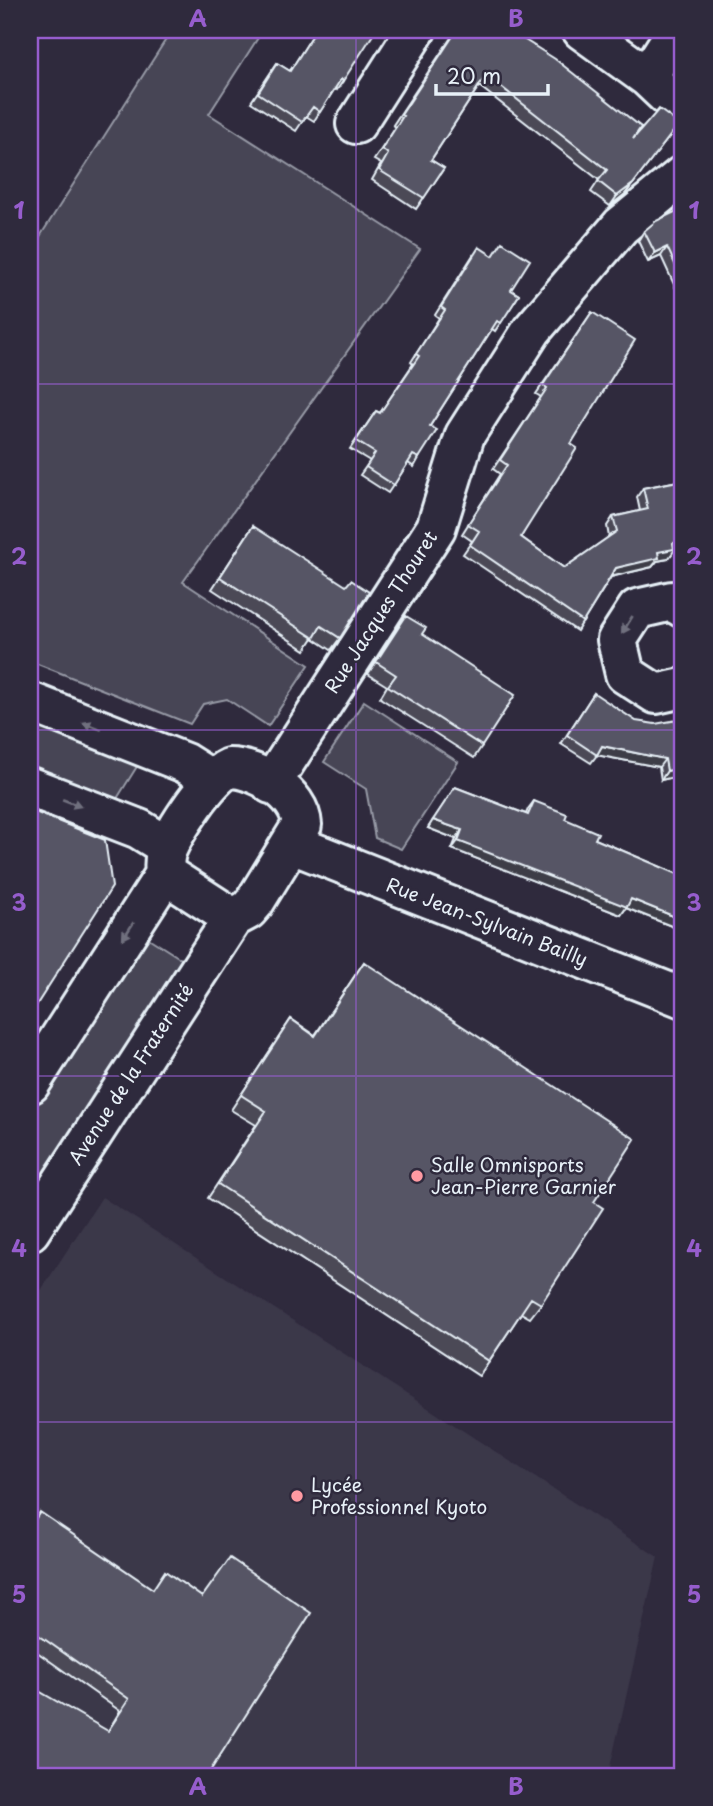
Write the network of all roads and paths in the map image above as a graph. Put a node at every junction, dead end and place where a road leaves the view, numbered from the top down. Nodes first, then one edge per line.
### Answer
1 (416, 30) edge
2 (582, 30) edge
3 (677, 30) edge
4 (647, 77) junction
5 (683, 111) edge
6 (356, 124) dead end
7 (683, 176) edge
8 (683, 608) edge
9 (683, 688) edge
10 (30, 702) edge
11 (212, 780) junction
12 (271, 784) junction
13 (30, 787) edge
14 (292, 845) junction
15 (167, 860) junction
16 (233, 918) junction
17 (683, 998) edge
18 (30, 1084) edge
19 (30, 1231) edge

1 - 6 street
2 - 4 street
3 - 4 street
4 - 5 street
7 - 12 street, Rue Jacques Thouret
8 -> 9 street
11 -> 10 street
11 - 12 street
11 - 15 street
12 - 14 street
13 -> 15 street
14 - 16 street
14 - 17 street, Rue Jean-Sylvain Bailly
15 - 16 street
15 -> 18 street
16 - 19 street, Avenue de la Fraternité

